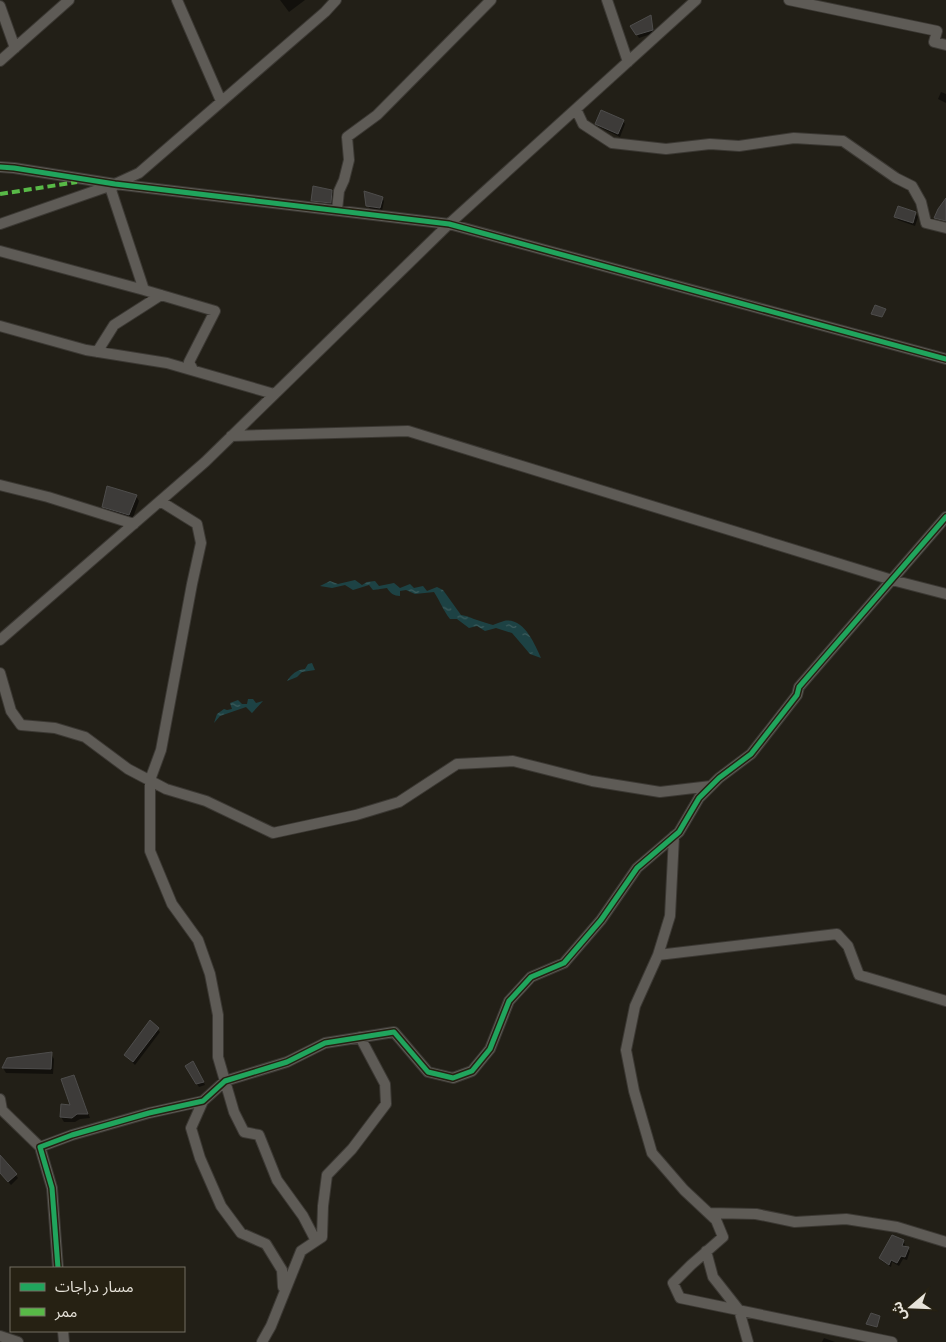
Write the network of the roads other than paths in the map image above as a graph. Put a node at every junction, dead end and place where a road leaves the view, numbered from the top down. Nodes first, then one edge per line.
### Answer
1 (69, 0) edge
2 (178, 0) edge
3 (336, 0) edge
4 (491, 0) edge
5 (607, 0) edge
6 (696, 0) edge
7 (789, 0) edge
8 (0, 6) edge
9 (941, 30) edge
10 (946, 44) edge
11 (14, 48) junction
12 (0, 61) edge
13 (628, 62) junction
14 (221, 101) junction
15 (576, 109) junction
16 (0, 168) edge
17 (115, 184) junction
18 (337, 210) junction
19 (0, 224) edge
20 (449, 224) junction
21 (946, 228) edge
22 (0, 251) edge
23 (144, 290) junction
24 (161, 295) junction
25 (0, 326) edge
26 (97, 352) junction
27 (946, 358) edge
28 (193, 370) junction
29 (274, 394) junction
30 (231, 436) junction
31 (0, 485) edge
32 (160, 501) junction
33 (946, 517) edge
34 (134, 524) junction
35 (892, 580) junction
36 (946, 594) edge
37 (0, 640) edge
38 (0, 673) edge
39 (150, 780) junction
40 (711, 786) junction
41 (674, 836) junction
42 (658, 955) junction
43 (946, 1001) edge
44 (360, 1037) junction
45 (225, 1081) junction
46 (0, 1099) edge
47 (203, 1101) junction
48 (40, 1147) junction
49 (709, 1213) junction
50 (316, 1241) junction
51 (946, 1242) edge
52 (706, 1251) junction
53 (58, 1267) edge
54 (284, 1291) junction
55 (739, 1310) junction
56 (0, 1336) edge
57 (18, 1342) edge
58 (262, 1342) edge
59 (748, 1342) edge
60 (892, 1342) edge

1 - 11 street
2 - 14 street
3 - 14 street
4 - 18 street
5 - 13 street
6 - 13 street
7 - 9 street
8 - 11 street
9 - 10 street
11 - 12 street
13 - 15 street
14 - 17 street
15 - 20 street
15 - 21 street
16 - 17 street
17 - 18 street
17 - 19 street
17 - 23 street
18 - 20 street
20 - 27 street
20 - 29 street
22 - 23 street
23 - 24 street
24 - 26 street
24 - 28 street
25 - 26 street
26 - 28 street
28 - 29 street
29 - 30 street
30 - 32 street
30 - 35 street
31 - 34 street
32 - 34 street
32 - 39 street
33 - 35 street
34 - 37 street
35 - 36 street
35 - 40 street
38 - 39 street
39 - 40 street
39 - 45 street
40 - 41 street
41 - 42 street
41 - 44 street
42 - 43 street
42 - 49 street
44 - 45 street
44 - 50 street
45 - 47 street
45 - 50 street
46 - 48 street
47 - 48 street
47 - 54 street
48 - 53 street
49 - 51 street
49 - 52 street
50 - 54 street
52 - 55 street
52 - 55 street
54 - 58 street
55 - 59 street
55 - 60 street
56 - 57 street

